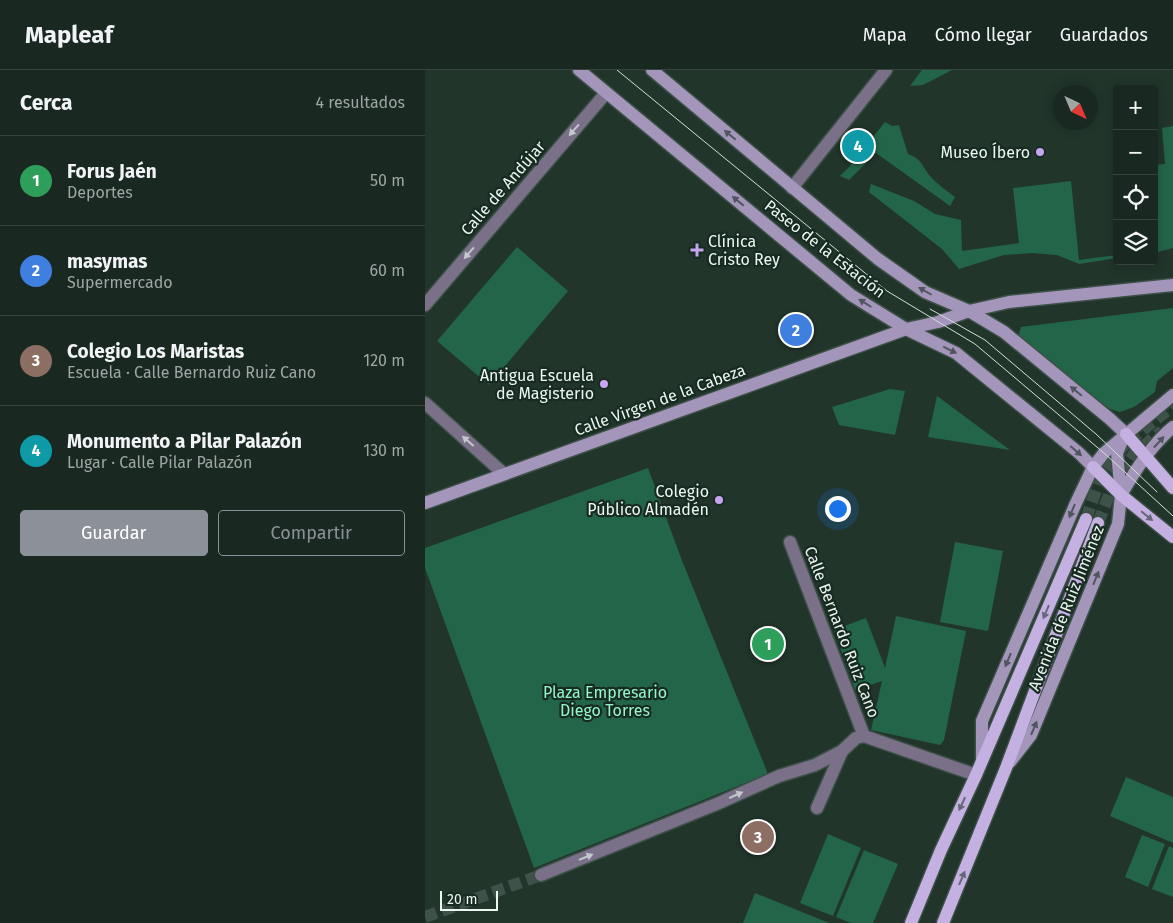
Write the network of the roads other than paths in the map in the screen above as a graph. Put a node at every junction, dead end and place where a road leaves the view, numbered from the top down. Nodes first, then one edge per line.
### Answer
1 (579, 70) edge
2 (652, 70) edge
3 (886, 70) edge
4 (606, 93) junction
5 (792, 188) junction
6 (1173, 285) edge
7 (425, 304) edge
8 (969, 311) junction
9 (906, 329) junction
10 (1173, 395) edge
11 (425, 403) edge
12 (1173, 427) edge
13 (1126, 434) junction
14 (1145, 457) junction
15 (1093, 467) junction
16 (504, 474) junction
17 (1173, 488) edge
18 (1121, 495) junction
19 (425, 502) edge
20 (1086, 519) tunnel mouth
21 (1098, 523) tunnel mouth
22 (1173, 537) edge
23 (790, 542) dead end
24 (864, 736) junction
25 (843, 751) junction
26 (983, 760) junction
27 (1006, 768) junction
28 (976, 775) junction
29 (817, 808) dead end
30 (541, 875) tunnel mouth
31 (911, 923) edge
32 (943, 923) edge

1 - 4 street, Paseo de la Estación
5 -> 2 street, Paseo de la Estación
3 - 5 street
4 -> 7 street, Calle de Andújar
9 -> 4 street, Paseo de la Estación
8 -> 5 street, Paseo de la Estación
6 - 8 street, Calle Virgen de la Cabeza
8 - 9 street, Calle Virgen de la Cabeza
13 -> 8 street, Paseo de la Estación
9 -> 15 street, Paseo de la Estación
9 - 16 street, Calle Virgen de la Cabeza
10 - 13 street, Avenida de Ruiz Jiménez
16 -> 11 street
14 -> 12 street, Avenida de Ruiz Jiménez
13 - 14 main road, Paseo de la Estación
13 - 15 street, Avenida de Ruiz Jiménez
13 - 18 street
14 - 17 main road, Paseo de la Estación
14 - 18 street, Avenida de Ruiz Jiménez
15 - 18 main road, Paseo de la Estación
15 -> 26 street, Avenida de Ruiz Jiménez
16 - 19 street, Calle Virgen de la Cabeza
18 -> 22 main road, Paseo de la Estación
27 -> 18 street, Avenida de Ruiz Jiménez
20 -> 26 main road, Avenida de Ruiz Jiménez
21 - 27 main road, Avenida de Ruiz Jiménez
23 - 24 street, Calle Bernardo Ruiz Cano
24 - 25 street
24 - 28 street, Calle Bernardo Ruiz Cano
25 - 29 street
30 -> 25 street
26 - 28 main road, Avenida de Ruiz Jiménez
32 -> 27 main road, Avenida de Ruiz Jiménez
28 -> 31 main road, Avenida de Ruiz Jiménez

